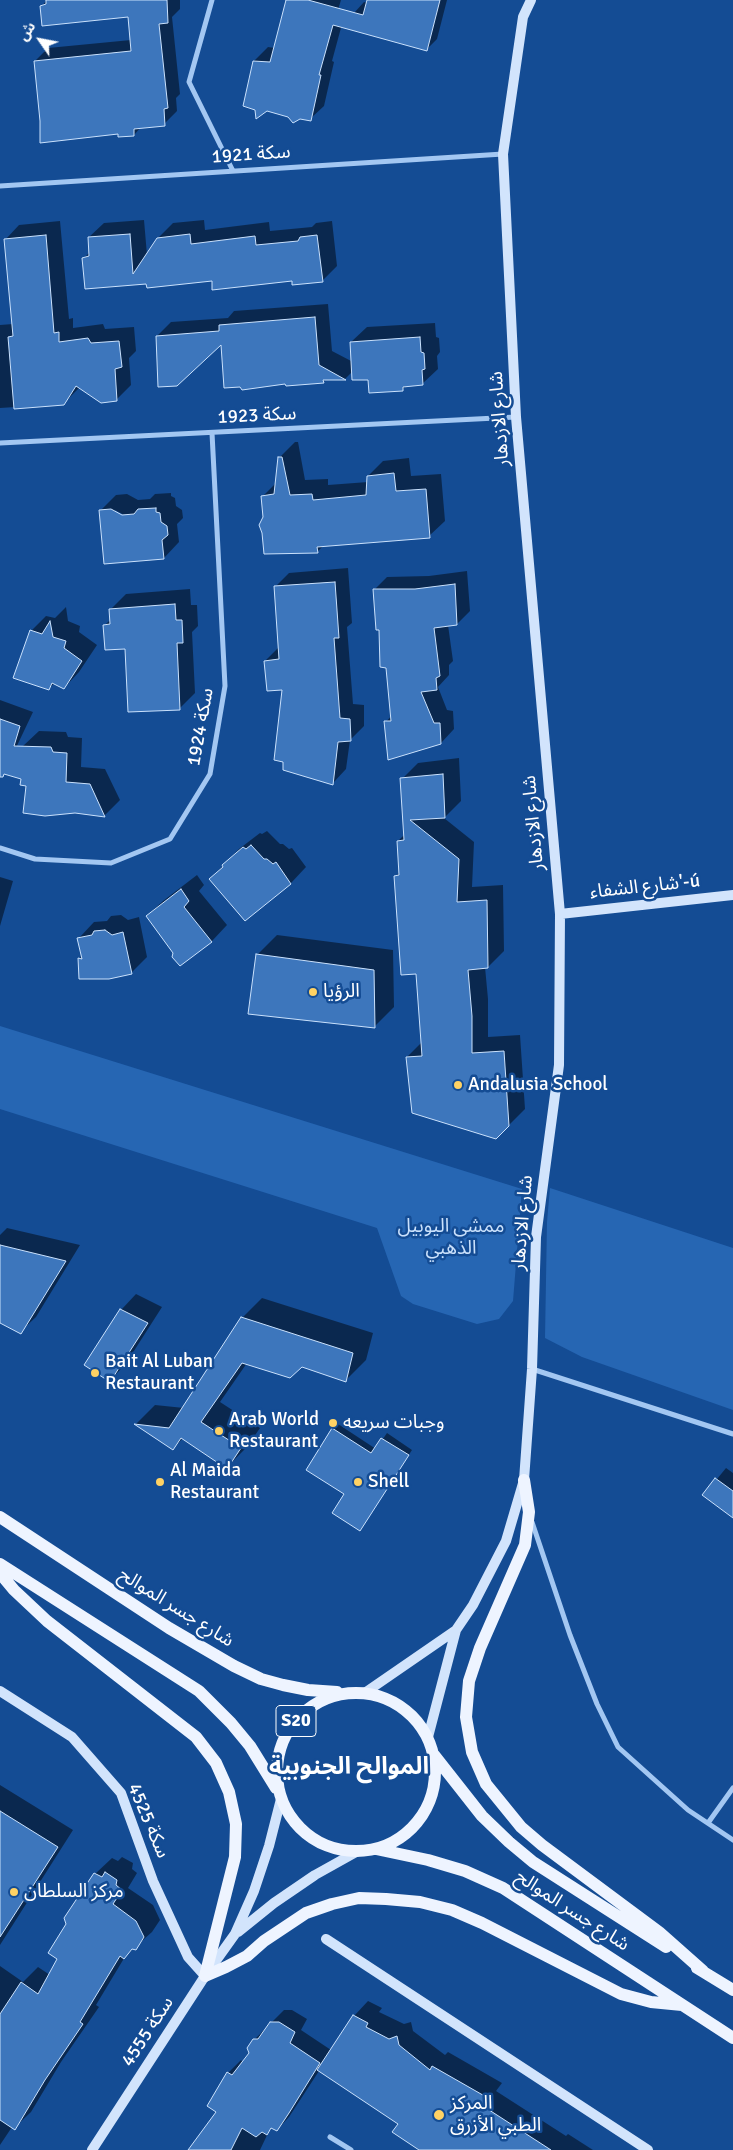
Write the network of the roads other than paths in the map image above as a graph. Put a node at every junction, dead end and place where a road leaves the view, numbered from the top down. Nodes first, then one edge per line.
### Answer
1 (212, 0) edge
2 (531, 0) edge
3 (503, 154) junction
4 (233, 171) junction
5 (0, 186) edge
6 (516, 417) junction
7 (212, 433) junction
8 (0, 443) edge
9 (0, 848) edge
10 (733, 896) edge
11 (560, 914) junction
12 (532, 1368) junction
13 (733, 1434) edge
14 (524, 1480) junction
15 (529, 1512) junction
16 (0, 1517) edge
17 (0, 1564) edge
18 (0, 1573) edge
19 (456, 1630) junction
20 (0, 1691) edge
21 (347, 1692) junction
22 (366, 1692) junction
23 (428, 1737) junction
24 (434, 1755) junction
25 (733, 1788) edge
26 (280, 1796) junction
27 (708, 1823) junction
28 (733, 1840) edge
29 (376, 1849) junction
30 (358, 1851) junction
31 (235, 1934) junction
32 (326, 1939) dead end
33 (703, 1972) junction
34 (205, 1976) junction
35 (733, 1990) edge
36 (682, 2005) junction
37 (733, 2038) edge
38 (330, 2137) dead end
39 (92, 2150) edge
40 (351, 2150) edge
41 (648, 2150) edge

1 - 4 street
2 - 3 street, شارع الازدهار
3 - 4 street, سكة 1921
3 - 6 street, شارع الازدهار
4 - 5 street, سكة 1921
6 - 7 street, سكة 1923
6 - 11 street, شارع الازدهار
7 - 8 street, سكة 1923
7 - 9 street, سكة 1924
10 - 11 street, شارع الشفاء'-ú
11 - 12 street, شارع الازدهار
12 - 13 street
12 - 14 street, شارع الازدهار
14 - 15 main road
14 - 19 street, شارع الازدهار
15 - 27 street
15 - 33 main road
16 - 21 main road, شارع جسر الموالح / S20
17 - 26 main road, S20
18 - 34 main road
19 - 22 street, شارع الازدهار
19 - 23 street, شارع الازدهار
20 - 34 street, سكة 4525
21 - 22 main road, S20
21 - 26 main road, S20
22 - 23 main road, S20
23 - 24 main road, S20
24 - 29 main road, S20
24 - 33 main road, شارع جسر الموالح / S20
25 - 27 street
26 - 30 main road, S20
26 - 31 street, سكة 4555
27 - 28 street
29 - 30 main road, S20
29 - 36 main road, شارع جسر الموالح / S20
30 - 31 street, سكة 4555
31 - 34 street, سكة 4555
32 - 41 street
33 - 35 main road, شارع جسر الموالح / S20
34 - 36 main road
34 - 39 street, سكة 4555
36 - 37 main road, شارع جسر الموالح / S20
38 - 40 street

